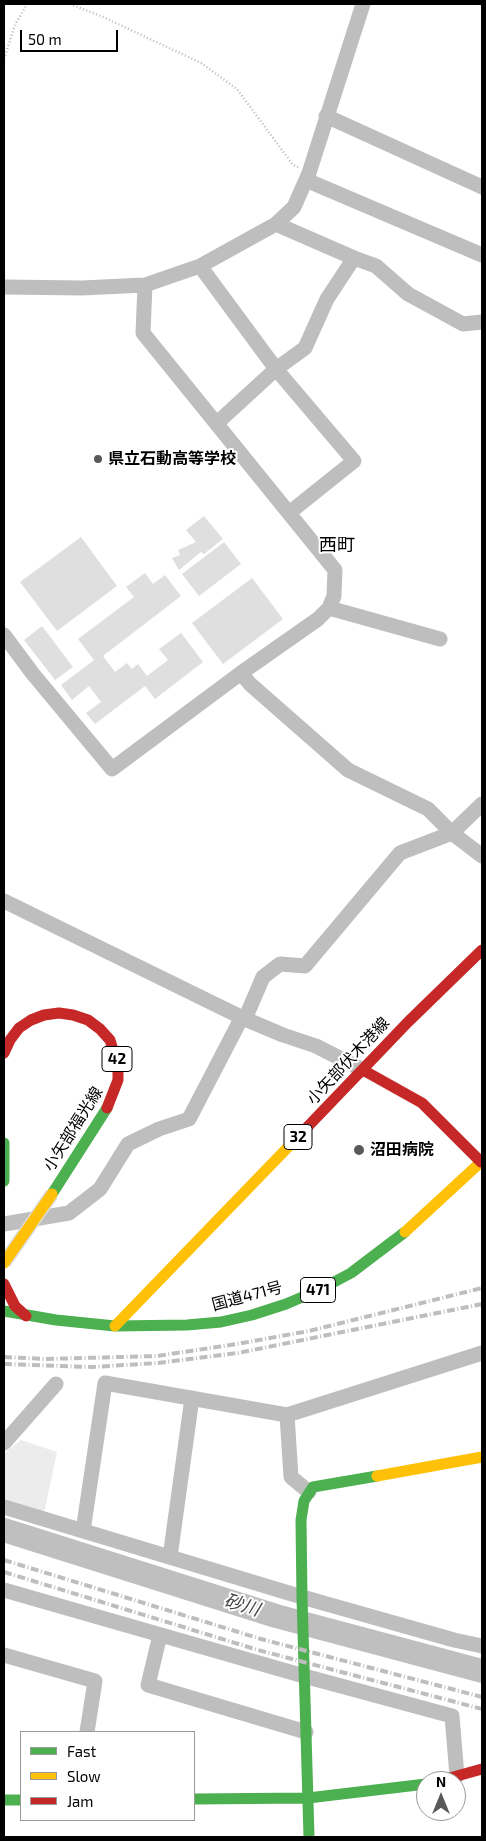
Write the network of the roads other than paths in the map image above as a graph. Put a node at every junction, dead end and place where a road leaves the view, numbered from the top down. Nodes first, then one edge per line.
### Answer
1 (363, 4) edge
2 (326, 116) junction
3 (307, 176) junction
4 (482, 187) edge
5 (276, 224) junction
6 (482, 254) edge
7 (354, 258) junction
8 (200, 266) junction
9 (145, 286) junction
10 (4, 287) edge
11 (482, 322) edge
12 (276, 369) junction
13 (216, 423) junction
14 (289, 513) junction
15 (329, 608) junction
16 (4, 635) edge
17 (440, 639) dead end
18 (241, 673) junction
19 (482, 804) edge
20 (452, 833) junction
21 (482, 856) edge
22 (4, 902) edge
23 (482, 950) edge
24 (243, 1018) junction
25 (4, 1053) edge
26 (363, 1070) junction
27 (4, 1144) edge
28 (482, 1163) edge
29 (4, 1177) edge
30 (4, 1181) edge
31 (4, 1224) edge
32 (4, 1263) edge
33 (4, 1284) edge
34 (4, 1311) edge
35 (26, 1316) junction
36 (115, 1326) junction
37 (482, 1353) edge
38 (56, 1384) dead end
39 (192, 1398) junction
40 (287, 1415) junction
41 (4, 1443) edge
42 (482, 1457) edge
43 (309, 1492) junction
44 (4, 1507) edge
45 (83, 1531) junction
46 (170, 1557) junction
47 (4, 1590) edge
48 (302, 1598) junction
49 (160, 1635) junction
50 (482, 1646) edge
51 (4, 1655) edge
52 (304, 1676) junction
53 (87, 1731) edge
54 (306, 1732) junction
55 (482, 1769) edge
56 (457, 1771) edge
57 (466, 1773) edge
58 (416, 1785) edge
59 (308, 1798) junction
60 (195, 1799) edge
61 (4, 1800) edge
62 (20, 1800) edge
63 (309, 1837) edge

1 - 2 street
2 - 3 street
2 - 4 street
3 - 5 street
3 - 6 street
5 - 7 street
5 - 8 street
7 - 11 street
7 - 12 street
8 - 9 street
8 - 12 street
9 - 10 street
9 - 13 street
12 - 13 street
12 - 14 street
13 - 14 street
14 - 15 street
15 - 17 street
15 - 18 street
16 - 18 street
18 - 20 street
19 - 20 street
20 - 21 street
20 - 24 street
22 - 24 street
23 - 26 main road, 小矢部伏木港線 / 32
24 - 26 street
24 - 31 street
25 - 32 main road, 小矢部福光線 / 42, bridge
26 - 28 main road
26 - 36 main road, 小矢部伏木港線 / 32
27 - 29 main road
28 - 36 main road, 国道471号 / 471
29 - 30 main road
33 - 35 main road
34 - 35 main road, 国道471号 / 471
35 - 36 main road, 国道471号 / 471
37 - 40 street
38 - 41 street
39 - 40 street
39 - 45 street
39 - 46 street
40 - 43 street
42 - 43 main road
43 - 48 main road
44 - 45 street
45 - 46 street
46 - 48 street
47 - 49 street
48 - 50 street
48 - 52 main road
49 - 52 street
49 - 54 street
51 - 53 street
52 - 54 main road
52 - 56 street
54 - 59 main road
55 - 57 main road
58 - 59 main road
59 - 60 main road
59 - 63 main road
61 - 62 main road

